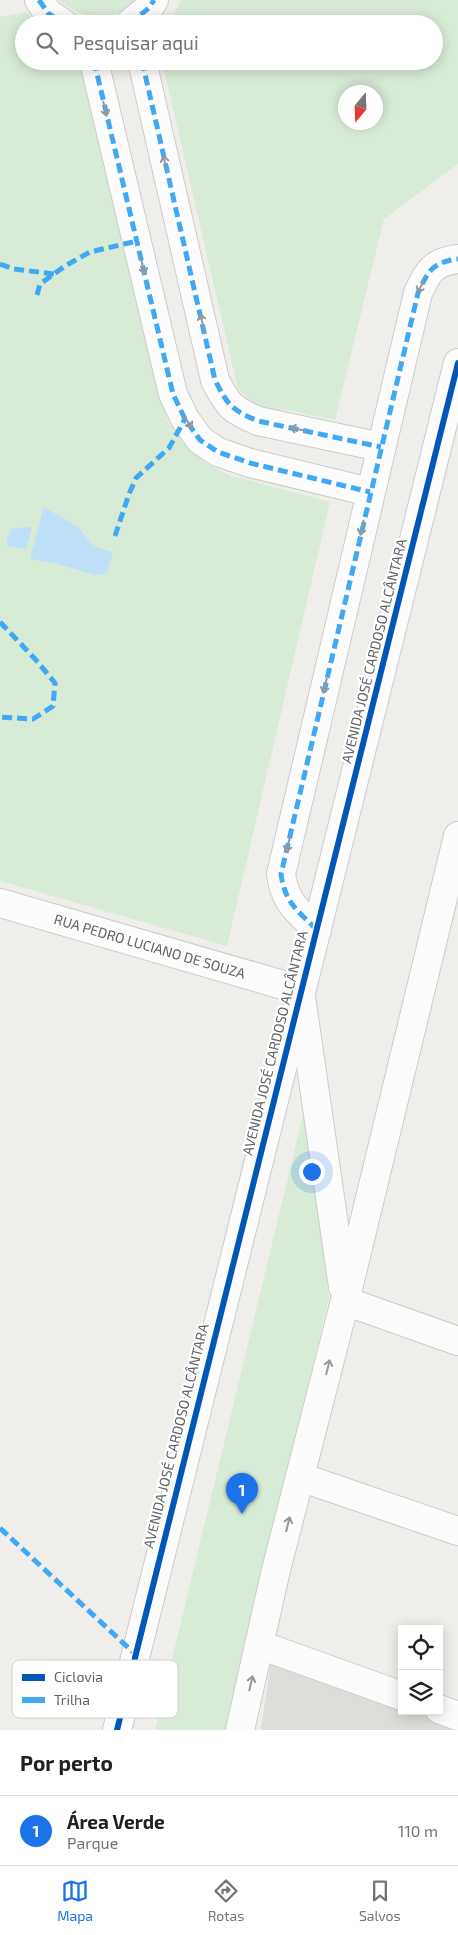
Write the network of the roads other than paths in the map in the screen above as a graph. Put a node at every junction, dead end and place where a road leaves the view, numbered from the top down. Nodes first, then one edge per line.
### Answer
1 (39, 0) edge
2 (154, 0) edge
3 (51, 15) edge
4 (141, 15) edge
5 (96, 70) edge
6 (144, 70) edge
7 (458, 259) edge
8 (458, 363) edge
9 (381, 447) junction
10 (370, 492) junction
11 (458, 836) edge
12 (0, 903) edge
13 (317, 930) junction
14 (300, 990) junction
15 (345, 1300) junction
16 (458, 1341) edge
17 (300, 1477) junction
18 (458, 1531) edge
19 (260, 1645) junction
20 (134, 1660) edge
21 (398, 1695) edge
22 (443, 1710) edge
23 (458, 1716) edge
24 (240, 1730) edge

1 - 3 street
2 - 4 street
5 -> 10 street
9 -> 6 street
7 -> 9 street
8 - 13 street, AVENIDA JOSÉ CARDOSO ALCÂNTARA
9 - 10 street
10 -> 13 street
11 - 15 street
12 - 14 street, RUA PEDRO LUCIANO DE SOUZA
13 - 14 street, AVENIDA JOSÉ CARDOSO ALCÂNTARA
14 - 15 street
14 - 20 street, AVENIDA JOSÉ CARDOSO ALCÂNTARA
15 - 16 street
17 -> 15 street
17 - 18 street
19 -> 17 street
19 - 21 street
24 -> 19 street
22 - 23 street

